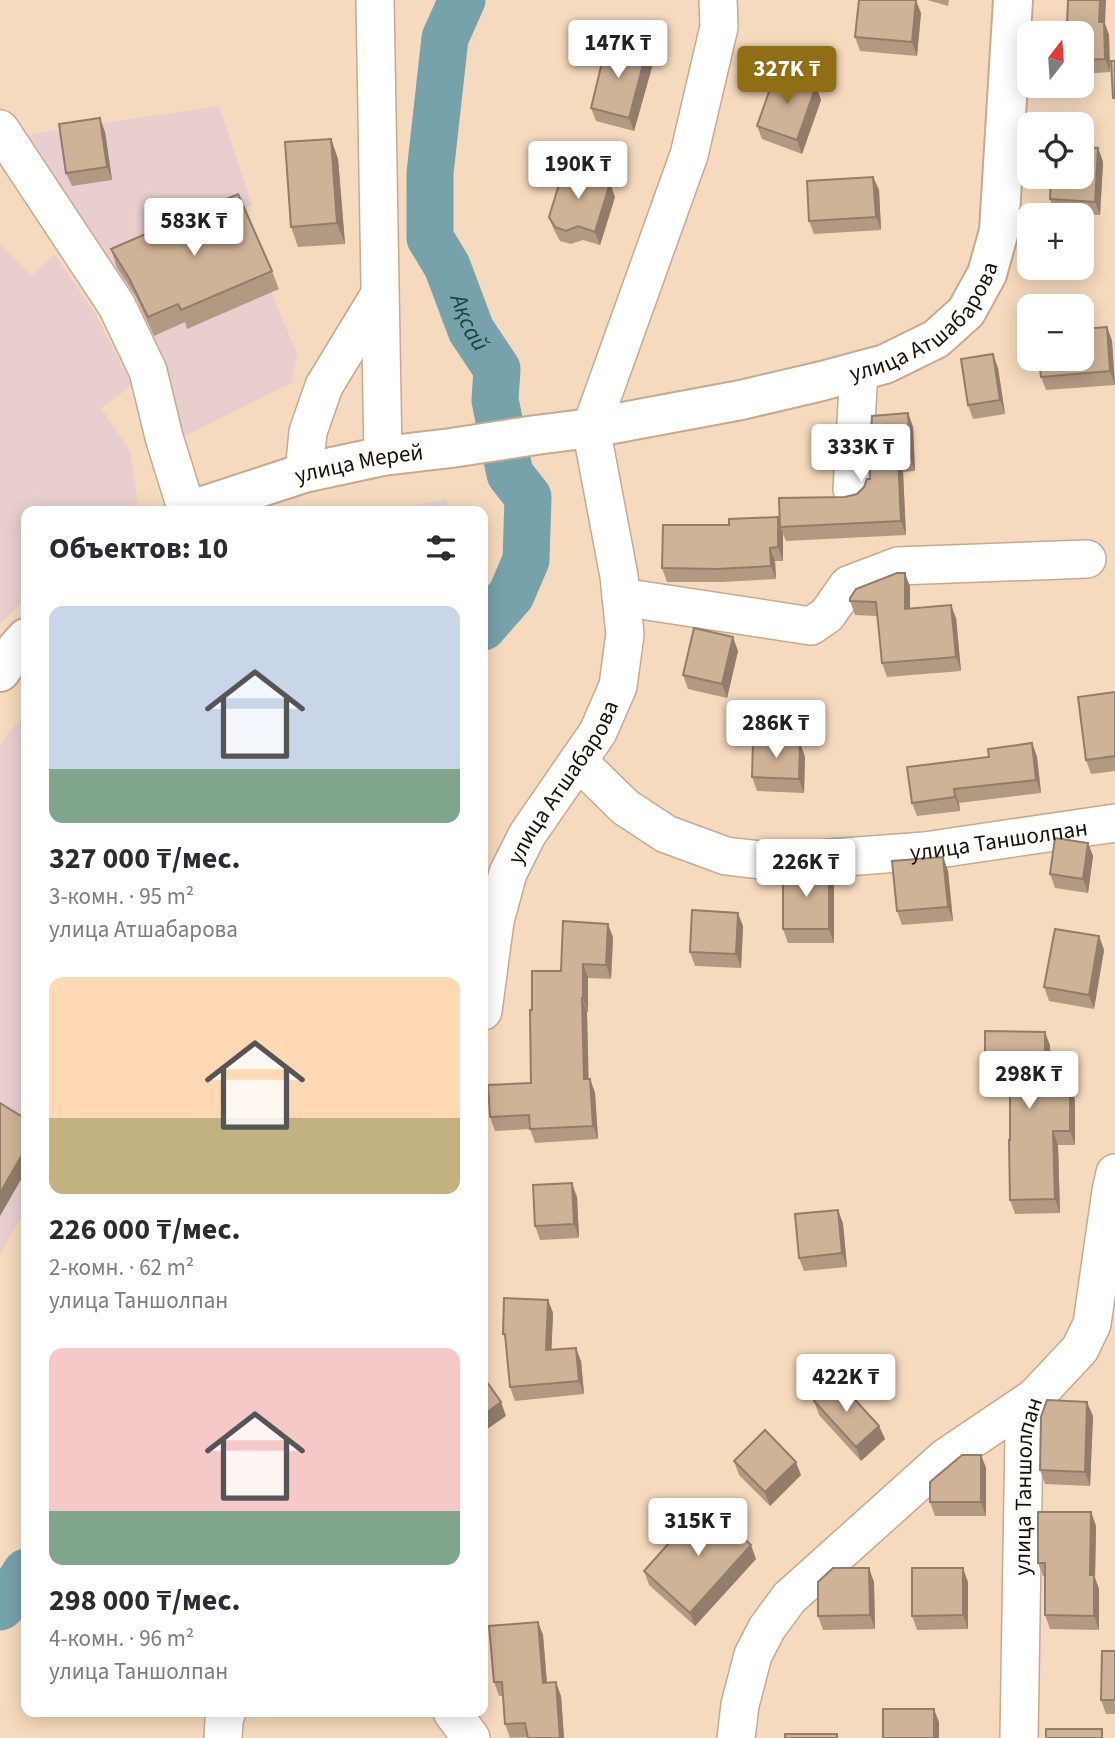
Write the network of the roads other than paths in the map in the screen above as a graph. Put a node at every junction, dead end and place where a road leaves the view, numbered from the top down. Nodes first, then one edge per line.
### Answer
1 (375, 0) edge
2 (718, 0) edge
3 (1013, 0) edge
4 (0, 129) edge
5 (380, 294) junction
6 (859, 371) junction
7 (591, 428) junction
8 (536, 435) joint
9 (383, 456) junction
10 (304, 473) junction
11 (852, 489) dead end
12 (185, 506) edge
13 (202, 506) edge
14 (1087, 559) dead end
15 (621, 597) junction
16 (21, 644) edge
17 (0, 672) edge
18 (578, 761) junction
19 (1115, 824) edge
20 (489, 921) edge
21 (1115, 1173) edge
22 (1035, 1397) junction
23 (225, 1717) edge
24 (456, 1717) edge
25 (223, 1738) edge
26 (471, 1738) edge
27 (736, 1738) edge
28 (1019, 1738) edge

1 - 5 street
2 - 7 street
3 - 6 main road, улица Атшабарова
4 - 12 street
5 - 9 street
5 - 10 street
6 - 7 main road, улица Атшабарова
6 - 11 street
7 - 8 main road, улица Атшабарова
7 - 15 street, улица Атшабарова
8 - 9 main road, улица Мерей
9 - 10 main road, улица Мерей
10 - 13 main road, улица Мерей
14 - 15 street
15 - 18 street, улица Атшабарова
16 - 17 main road
18 - 19 street, улица Таншолпан
18 - 20 street, улица Атшабарова
21 - 22 street, улица Таншолпан
22 - 27 street
22 - 28 street, улица Таншолпан
23 - 25 street
24 - 26 street

